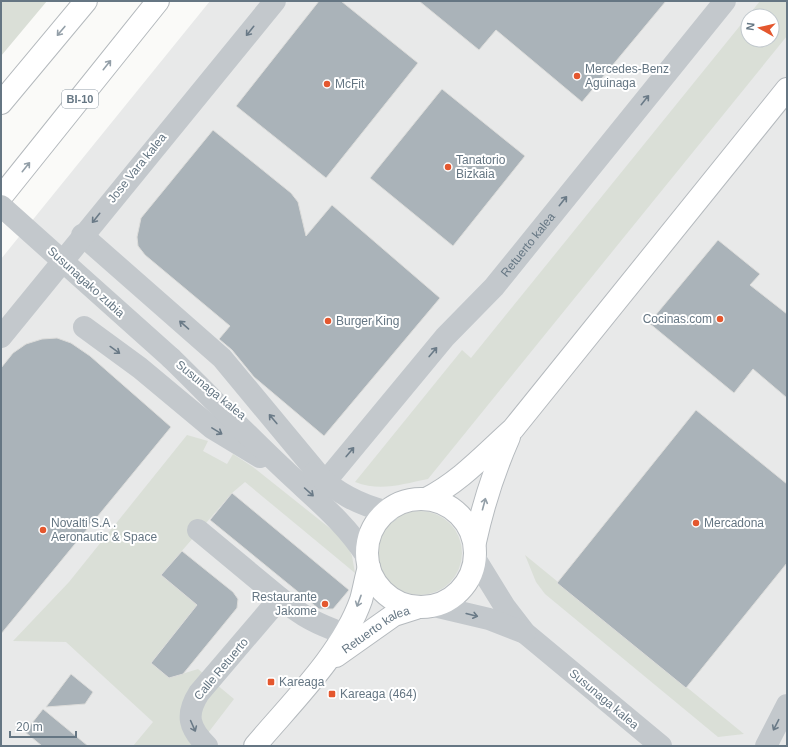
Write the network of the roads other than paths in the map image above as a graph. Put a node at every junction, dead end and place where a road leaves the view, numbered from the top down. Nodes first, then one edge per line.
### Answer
1 (86, 1) edge
2 (158, 1) edge
3 (275, 1) edge
4 (725, 1) edge
5 (787, 89) edge
6 (1, 103) edge
7 (1, 197) edge
8 (1, 206) edge
9 (82, 235) junction
10 (84, 327) dead end
11 (2, 336) edge
12 (171, 358) junction
13 (513, 429) junction
14 (290, 475) junction
15 (325, 482) junction
16 (426, 499) junction
17 (388, 512) junction
18 (198, 530) dead end
19 (475, 551) junction
20 (368, 562) junction
21 (280, 598) junction
22 (425, 607) junction
23 (525, 633) junction
24 (345, 634) junction
25 (320, 669) junction
26 (787, 705) edge
27 (207, 746) edge
28 (254, 746) edge
29 (661, 746) edge
30 (766, 746) edge

1 -> 6 main road
7 -> 2 main road, BI-10
3 -> 9 street, Jose Vara kalea
15 -> 4 street, Retuerto kalea
5 - 13 main road
8 - 12 street, Susunagako zubia, bridge
9 - 11 street, Jose Vara kalea
15 -> 9 street, Susunaga kalea
10 -> 14 street, Susunaga kalea
12 - 14 street, Susunaga kalea
12 - 15 street, Susunaga kalea
13 - 16 main road
19 -> 13 main road
14 -> 20 street, Susunaga kalea
15 - 17 street, Susunaga kalea
16 - 17 main road
16 - 19 main road
17 - 20 main road
18 - 21 street
19 - 22 main road
19 - 23 street
20 - 22 main road
20 -> 24 main road, Retuerto kalea
21 - 24 street
21 -> 27 street, Calle Retuerto
22 -> 23 street
22 - 25 main road, Retuerto kalea
23 - 29 street, Susunaga kalea
24 - 25 main road, Retuerto kalea
25 - 28 main road, Retuerto kalea
26 -> 30 street

